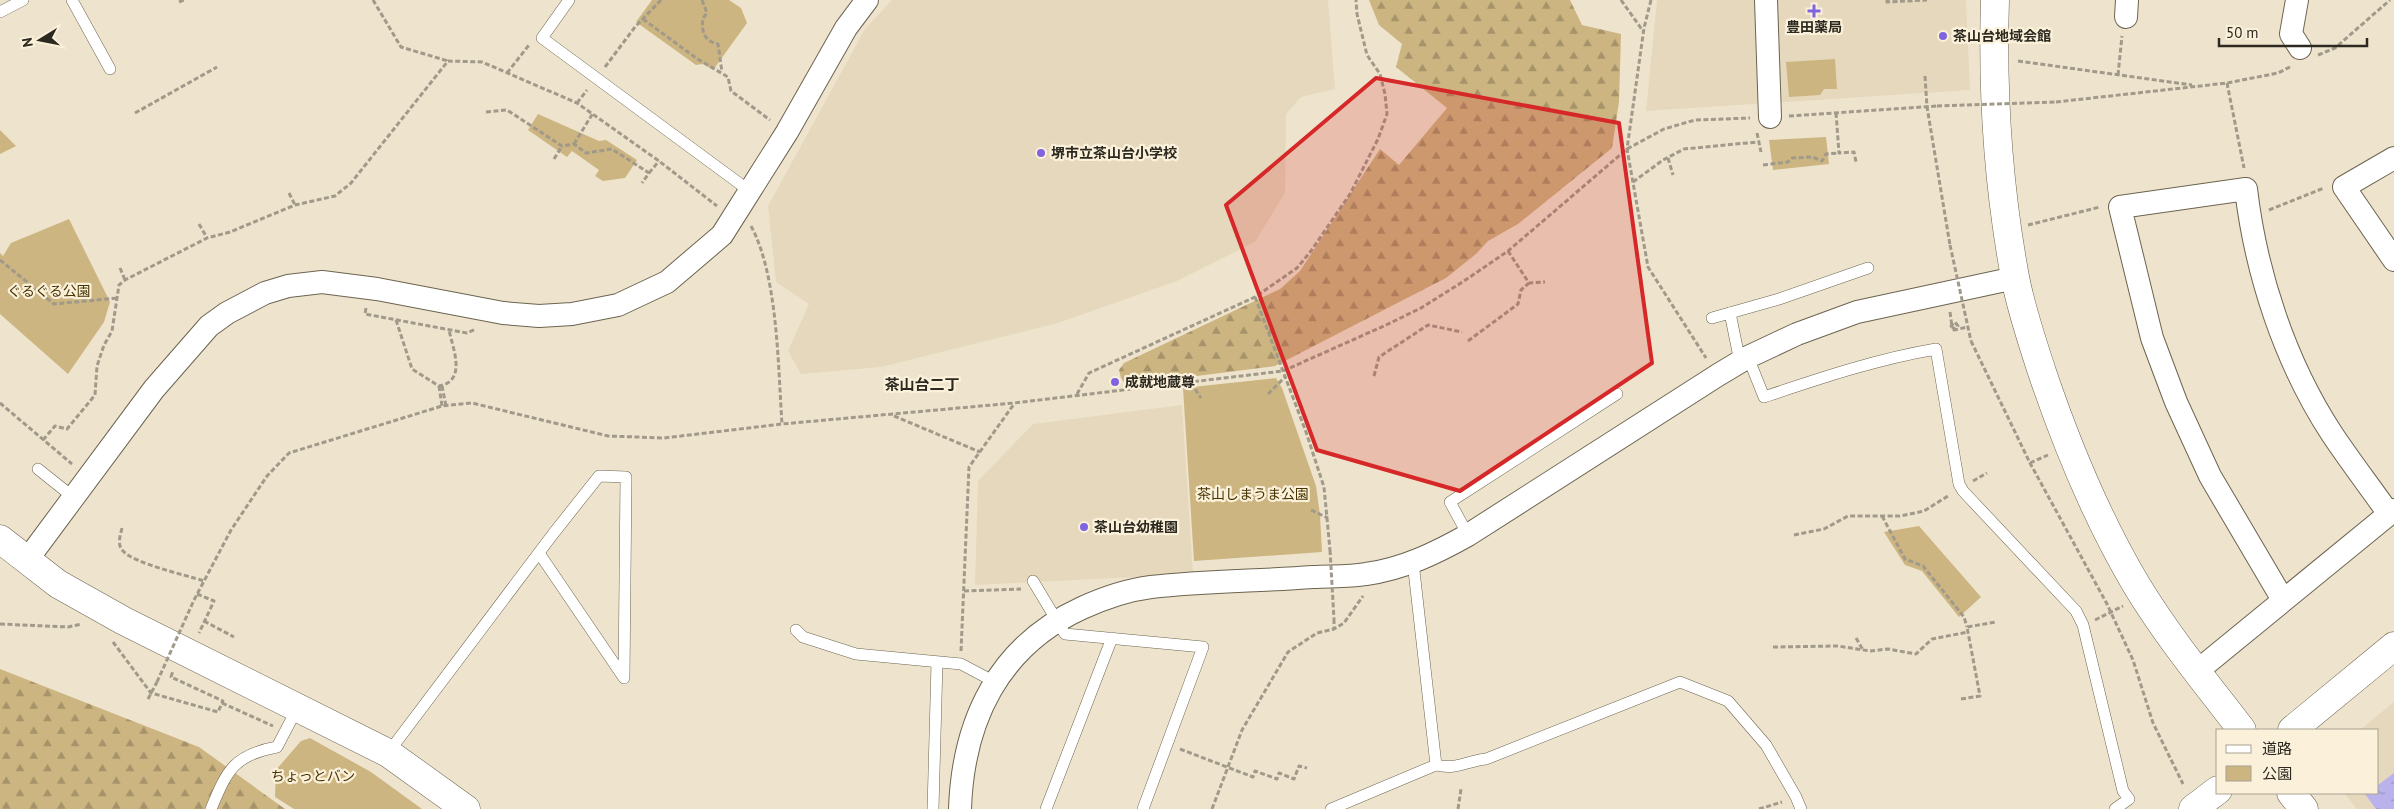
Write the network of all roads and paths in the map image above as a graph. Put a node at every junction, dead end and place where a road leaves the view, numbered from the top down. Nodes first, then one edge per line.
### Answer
1 (23, 0) edge
2 (72, 0) edge
3 (373, 0) edge
4 (569, 0) edge
5 (661, 0) edge
6 (702, 0) edge
7 (867, 0) edge
8 (1356, 0) edge
9 (1621, 0) edge
10 (1651, 0) edge
11 (1766, 0) edge
12 (1887, 0) edge
13 (1927, 0) edge
14 (1995, 0) edge
15 (2297, 0) edge
16 (2390, 0) edge
17 (0, 12) edge
18 (2125, 14) edge
19 (643, 19) junction
20 (1644, 32) junction
21 (542, 38) junction
22 (2306, 56) junction
23 (448, 61) junction
24 (2015, 61) dead end
25 (217, 67) dead end
26 (110, 69) dead end
27 (507, 73) junction
28 (722, 73) junction
29 (2118, 75) junction
30 (1925, 76) dead end
31 (596, 78) junction
32 (2227, 83) junction
33 (2198, 86) junction
34 (577, 103) junction
35 (1937, 106) dead end
36 (486, 112) dead end
37 (135, 113) dead end
38 (593, 113) junction
39 (1836, 113) dead end
40 (1770, 117) dead end
41 (787, 132) junction
42 (1757, 142) dead end
43 (574, 144) junction
44 (562, 146) junction
45 (1627, 150) junction
46 (1840, 153) junction
47 (1668, 158) junction
48 (2394, 158) edge
49 (554, 159) dead end
50 (659, 160) junction
51 (1856, 162) dead end
52 (1764, 165) dead end
53 (649, 173) junction
54 (1673, 175) dead end
55 (1633, 182) junction
56 (642, 183) dead end
57 (2344, 187) junction
58 (2246, 189) junction
59 (751, 192) junction
60 (289, 193) dead end
61 (295, 205) junction
62 (2120, 207) junction
63 (722, 210) dead end
64 (2249, 218) junction
65 (748, 219) dead end
66 (199, 224) dead end
67 (2023, 227) dead end
68 (207, 238) junction
69 (1508, 251) junction
70 (0, 260) edge
71 (2394, 260) edge
72 (120, 268) dead end
73 (1868, 268) dead end
74 (2015, 278) junction
75 (125, 280) junction
76 (1546, 282) dead end
77 (1529, 283) junction
78 (369, 288) junction
79 (1255, 297) junction
80 (118, 298) junction
81 (1730, 312) junction
82 (1712, 318) dead end
83 (396, 320) junction
84 (1952, 327) dead end
85 (1968, 327) junction
86 (479, 328) dead end
87 (449, 330) junction
88 (1462, 332) dead end
89 (1468, 341) dead end
90 (1744, 360) junction
91 (1283, 371) junction
92 (1718, 375) junction
93 (1374, 376) dead end
94 (1285, 377) junction
95 (1190, 383) junction
96 (440, 386) junction
97 (1076, 394) junction
98 (1268, 394) dead end
99 (1617, 394) dead end
100 (1201, 398) dead end
101 (0, 403) edge
102 (1014, 403) junction
103 (444, 406) junction
104 (894, 415) junction
105 (782, 424) junction
106 (43, 440) junction
107 (980, 452) junction
108 (2053, 452) dead end
109 (2030, 463) junction
110 (73, 465) dead end
111 (38, 469) dead end
112 (1987, 473) dead end
113 (1962, 488) junction
114 (73, 497) junction
115 (1310, 510) dead end
116 (2391, 512) edge
117 (1882, 516) junction
118 (1329, 519) junction
119 (122, 528) dead end
120 (1468, 535) junction
121 (1794, 535) dead end
122 (0, 539) edge
123 (539, 554) junction
124 (26, 560) junction
125 (1413, 562) junction
126 (204, 581) junction
127 (1035, 584) joint
128 (964, 591) junction
129 (1366, 592) dead end
130 (197, 594) junction
131 (2283, 600) junction
132 (2128, 603) dead end
133 (2110, 612) junction
134 (204, 621) junction
135 (1056, 621) junction
136 (1996, 622) dead end
137 (86, 623) dead end
138 (0, 624) edge
139 (1334, 629) junction
140 (796, 630) dead end
141 (1967, 630) junction
142 (234, 637) dead end
143 (1112, 638) junction
144 (1856, 638) dead end
145 (195, 640) dead end
146 (112, 642) dead end
147 (2394, 646) edge
148 (1773, 648) dead end
149 (1863, 650) junction
150 (937, 662) junction
151 (960, 664) junction
152 (174, 671) dead end
153 (2196, 672) junction
154 (996, 682) junction
155 (151, 693) junction
156 (148, 698) dead end
157 (1961, 699) dead end
158 (222, 703) junction
159 (298, 707) junction
160 (2241, 729) edge
161 (2293, 729) edge
162 (285, 731) junction
163 (1167, 744) junction
164 (388, 753) junction
165 (1436, 765) junction
166 (1228, 767) junction
167 (1307, 768) dead end
168 (2183, 784) dead end
169 (1461, 789) dead end
170 (2216, 792) edge
171 (2292, 794) edge
172 (1796, 797) junction
173 (211, 809) edge
174 (466, 809) edge
175 (933, 809) edge
176 (960, 809) edge
177 (1046, 809) edge
178 (1143, 809) edge
179 (1212, 809) edge
180 (1331, 809) edge
181 (1458, 809) edge
182 (1759, 809) edge
183 (1801, 809) edge
184 (2115, 809) edge
185 (2193, 809) edge
186 (2304, 809) edge

1 - 17 lane
2 - 26 lane
3 - 23 path
4 - 21 lane
5 - 19 path
6 - 28 path
7 - 41 street
8 - 79 path
9 - 20 path
10 - 20 path
11 - 40 street
12 - 13 path
14 - 74 street
15 - 22 street
16 - 22 path
18 - 29 path
19 - 28 path
19 - 31 path
20 - 45 path
21 - 27 path
21 - 31 lane
22 - 32 path
23 - 27 path
23 - 61 path
24 - 29 path
25 - 37 path
27 - 34 path
28 - 41 path
29 - 33 path
30 - 85 path, bridge
31 - 34 path
31 - 59 lane
32 - 33 path
32 - 58 path
33 - 35 path, bridge
34 - 38 path
36 - 44 path
38 - 43 path
38 - 50 path
39 - 46 path
41 - 59 street
42 - 47 path
43 - 44 path
43 - 53 path
44 - 49 path
45 - 55 path
45 - 69 path
46 - 51 path
46 - 52 path
47 - 54 path
47 - 55 path
48 - 57 street
50 - 53 path
50 - 63 path
53 - 56 path
55 - 92 path
57 - 64 path
57 - 71 street
58 - 62 street
58 - 64 street
59 - 78 street
60 - 61 path
61 - 68 path
62 - 67 path
62 - 131 street
64 - 116 street
65 - 105 path
66 - 68 path
68 - 75 path
69 - 77 path
69 - 91 path
70 - 80 path
72 - 75 path
73 - 81 lane
74 - 90 street
74 - 153 street
75 - 80 path
76 - 77 path
77 - 89 path
78 - 83 path
78 - 114 street
79 - 91 path
79 - 97 path
80 - 106 path
81 - 82 lane
81 - 90 lane
83 - 87 path
83 - 96 path
84 - 85 path, bridge
85 - 109 path, bridge
86 - 87 path
87 - 96 path
88 - 93 path
90 - 92 street
90 - 113 lane
91 - 94 path
91 - 95 path
92 - 120 street
94 - 98 path
94 - 118 path
95 - 97 path
95 - 100 path
96 - 103 path
97 - 102 path
99 - 120 lane
101 - 106 path
102 - 104 path
102 - 107 path
103 - 105 path
103 - 126 path
104 - 105 path
104 - 107 path
106 - 110 path
107 - 128 path
108 - 109 path
109 - 133 path
111 - 114 lane
112 - 113 path
113 - 117 path
113 - 184 lane
114 - 124 street
115 - 118 path
116 - 131 street
117 - 121 path
117 - 141 path
118 - 139 path, bridge
119 - 126 path
120 - 125 street
122 - 124 street
123 - 123 lane
123 - 164 lane
124 - 159 street
125 - 135 street
125 - 165 lane
126 - 130 path
127 - 128 path
127 - 135 lane
128 - 151 path
129 - 139 path
130 - 134 path
130 - 155 path, bridge
131 - 153 street
132 - 133 path
133 - 168 path
134 - 142 path
134 - 145 path
135 - 143 lane
135 - 154 street
136 - 141 path
137 - 138 path
139 - 166 path
140 - 150 lane
141 - 149 path
141 - 157 path
143 - 163 lane
143 - 177 lane
144 - 149 path
146 - 155 path
147 - 161 street
148 - 149 path
150 - 151 lane
150 - 175 lane
151 - 154 lane
152 - 158 path
153 - 160 street
154 - 176 street
155 - 156 path
155 - 158 path
158 - 162 path
159 - 162 lane
159 - 164 street
162 - 173 lane
163 - 166 path
163 - 178 lane
164 - 174 street
165 - 172 lane
165 - 180 lane
166 - 167 path
166 - 179 path
169 - 181 path
170 - 185 street
171 - 186 street
172 - 182 path
172 - 183 lane

